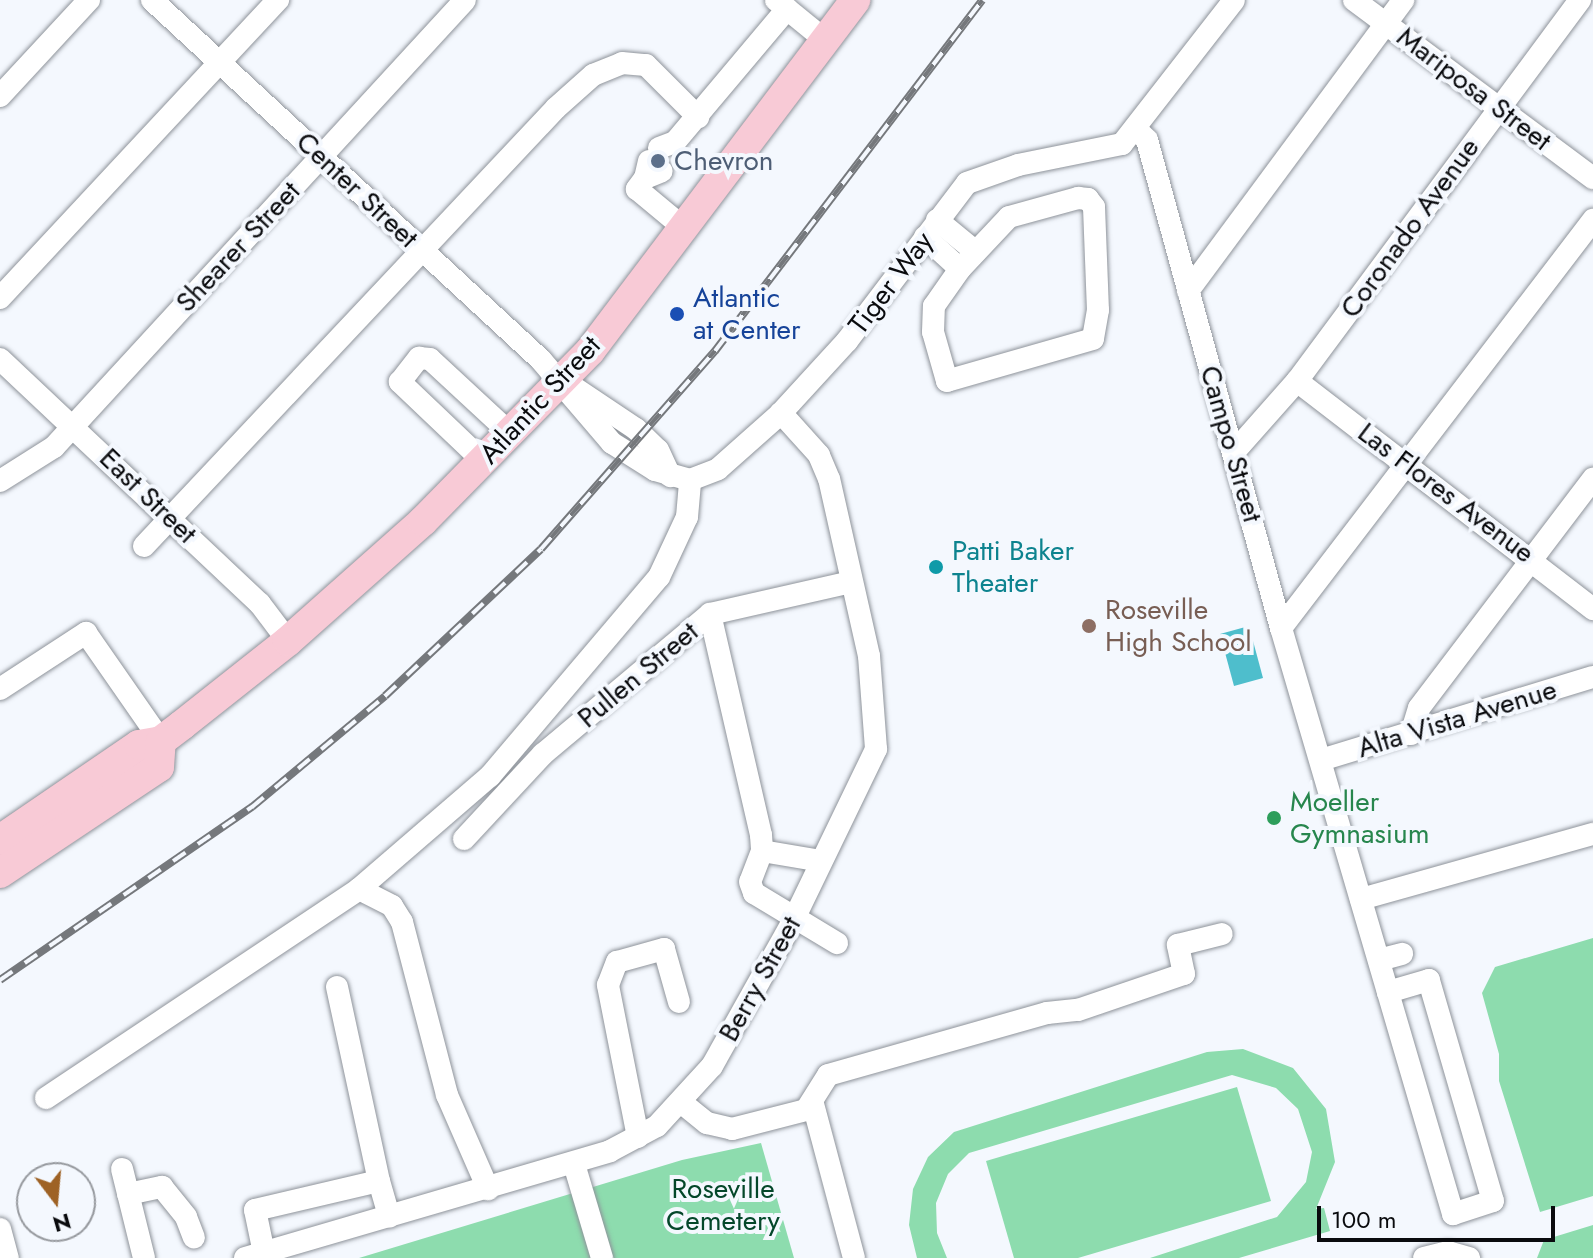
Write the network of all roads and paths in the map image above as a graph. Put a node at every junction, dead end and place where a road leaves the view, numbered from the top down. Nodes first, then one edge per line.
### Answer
1 (89, 0) edge
2 (152, 0) edge
3 (278, 0) edge
4 (465, 0) edge
5 (855, 0) edge
6 (1234, 0) edge
7 (1354, 0) edge
8 (1403, 0) edge
9 (1580, 0) edge
10 (782, 5) edge
11 (1386, 23) junction
12 (825, 40) junction
13 (220, 63) junction
14 (0, 96) edge
15 (1499, 107) junction
16 (698, 117) junction
17 (1137, 130) junction
18 (321, 156) junction
19 (1593, 178) edge
20 (1593, 220) edge
21 (684, 228) junction
22 (931, 229) junction
23 (423, 251) junction
24 (976, 252) junction
25 (960, 269) junction
26 (1188, 291) junction
27 (0, 298) edge
28 (0, 359) edge
29 (562, 381) junction
30 (1297, 381) junction
31 (781, 413) junction
32 (74, 424) junction
33 (511, 434) junction
34 (1235, 451) junction
35 (483, 461) junction
36 (1409, 465) junction
37 (680, 478) junction
38 (1593, 479) edge
39 (0, 481) edge
40 (171, 518) junction
41 (144, 546) dead end
42 (1534, 559) junction
43 (851, 582) junction
44 (1593, 609) edge
45 (710, 614) junction
46 (1281, 628) junction
47 (288, 641) junction
48 (1593, 677) edge
49 (0, 689) edge
50 (1411, 734) junction
51 (161, 741) junction
52 (1321, 760) junction
53 (1593, 834) edge
54 (464, 839) dead end
55 (0, 840) edge
56 (762, 851) junction
57 (821, 861) junction
58 (0, 873) edge
59 (359, 889) junction
60 (1361, 899) junction
61 (793, 921) junction
62 (1222, 934) dead end
63 (837, 943) dead end
64 (1402, 954) dead end
65 (1379, 960) junction
66 (337, 987) dead end
67 (1388, 992) junction
68 (679, 1002) dead end
69 (46, 1098) dead end
70 (682, 1103) junction
71 (813, 1104) junction
72 (638, 1137) junction
73 (574, 1164) junction
74 (122, 1169) dead end
75 (379, 1181) junction
76 (488, 1189) junction
77 (128, 1194) junction
78 (389, 1217) junction
79 (0, 1229) edge
80 (194, 1238) dead end
81 (255, 1255) edge
82 (8, 1258) edge
83 (144, 1258) edge
84 (602, 1258) edge
85 (854, 1258) edge
86 (1424, 1258) edge
87 (1469, 1258) edge

1 - 14 street
2 - 13 street, Center Street
3 - 13 street
4 - 18 street, Shearer Street
5 - 12 main road, Atlantic Street
6 - 17 street
7 - 11 street, Mariposa Street
8 - 11 street
9 - 15 street, Coronado Avenue
10 - 12 street
10 - 16 street
11 - 15 street, Mariposa Street
11 - 26 street
12 - 21 main road, Atlantic Street
13 - 18 street, Center Street
13 - 27 street
15 - 19 street, Mariposa Street
15 - 30 street, Coronado Avenue
16 - 21 street
16 - 23 street
17 - 22 street, Tiger Way
17 - 26 street, Campo Street
18 - 23 street, Center Street
18 - 32 street, Shearer Street
20 - 36 street
21 - 29 main road, Atlantic Street
22 - 24 street
22 - 25 street
22 - 31 street, Tiger Way
23 - 29 street, Center Street
23 - 40 street
24 - 25 street
24 - 25 street
26 - 34 street, Campo Street
28 - 32 street, East Street
29 - 33 main road, Atlantic Street
29 - 37 street
30 - 34 street, Coronado Avenue
30 - 36 street, Las Flores Avenue
31 - 37 street, Tiger Way
31 - 43 street, Berry Street
32 - 39 street, Shearer Street
32 - 40 street, East Street
33 - 35 main road, Atlantic Street
33 - 35 street
34 - 46 street, Campo Street
35 - 47 main road, Atlantic Street
36 - 42 street, Las Flores Avenue
36 - 46 street
37 - 59 street
38 - 42 street
40 - 41 street
40 - 47 street, East Street
42 - 44 street, Las Flores Avenue
42 - 50 street
43 - 45 street, Pullen Street
43 - 57 street, Berry Street
45 - 54 street, Pullen Street
45 - 56 street
46 - 52 street, Campo Street
47 - 51 main road, Atlantic Street
48 - 50 street, Alta Vista Avenue
49 - 51 street
50 - 52 street, Alta Vista Avenue
51 - 55 main road, Atlantic Street
51 - 58 main road, Atlantic Street
52 - 60 street, Campo Street
53 - 60 street
56 - 57 street
56 - 61 street
57 - 61 street, Berry Street
59 - 69 street
59 - 76 street
60 - 65 street, Campo Street
61 - 63 street
61 - 70 street, Berry Street
62 - 71 street
64 - 65 street
65 - 67 street, Campo Street
66 - 75 street
67 - 67 street, Campo Street
68 - 72 street
70 - 71 street
70 - 72 street, Berry Street
71 - 85 street
72 - 73 street, Berry Street
73 - 76 street, Berry Street
73 - 84 street
74 - 77 street
75 - 78 street
75 - 81 street
76 - 78 street, Berry Street
77 - 80 street
77 - 83 street
78 - 81 street, Berry Street
79 - 82 street
86 - 87 street

